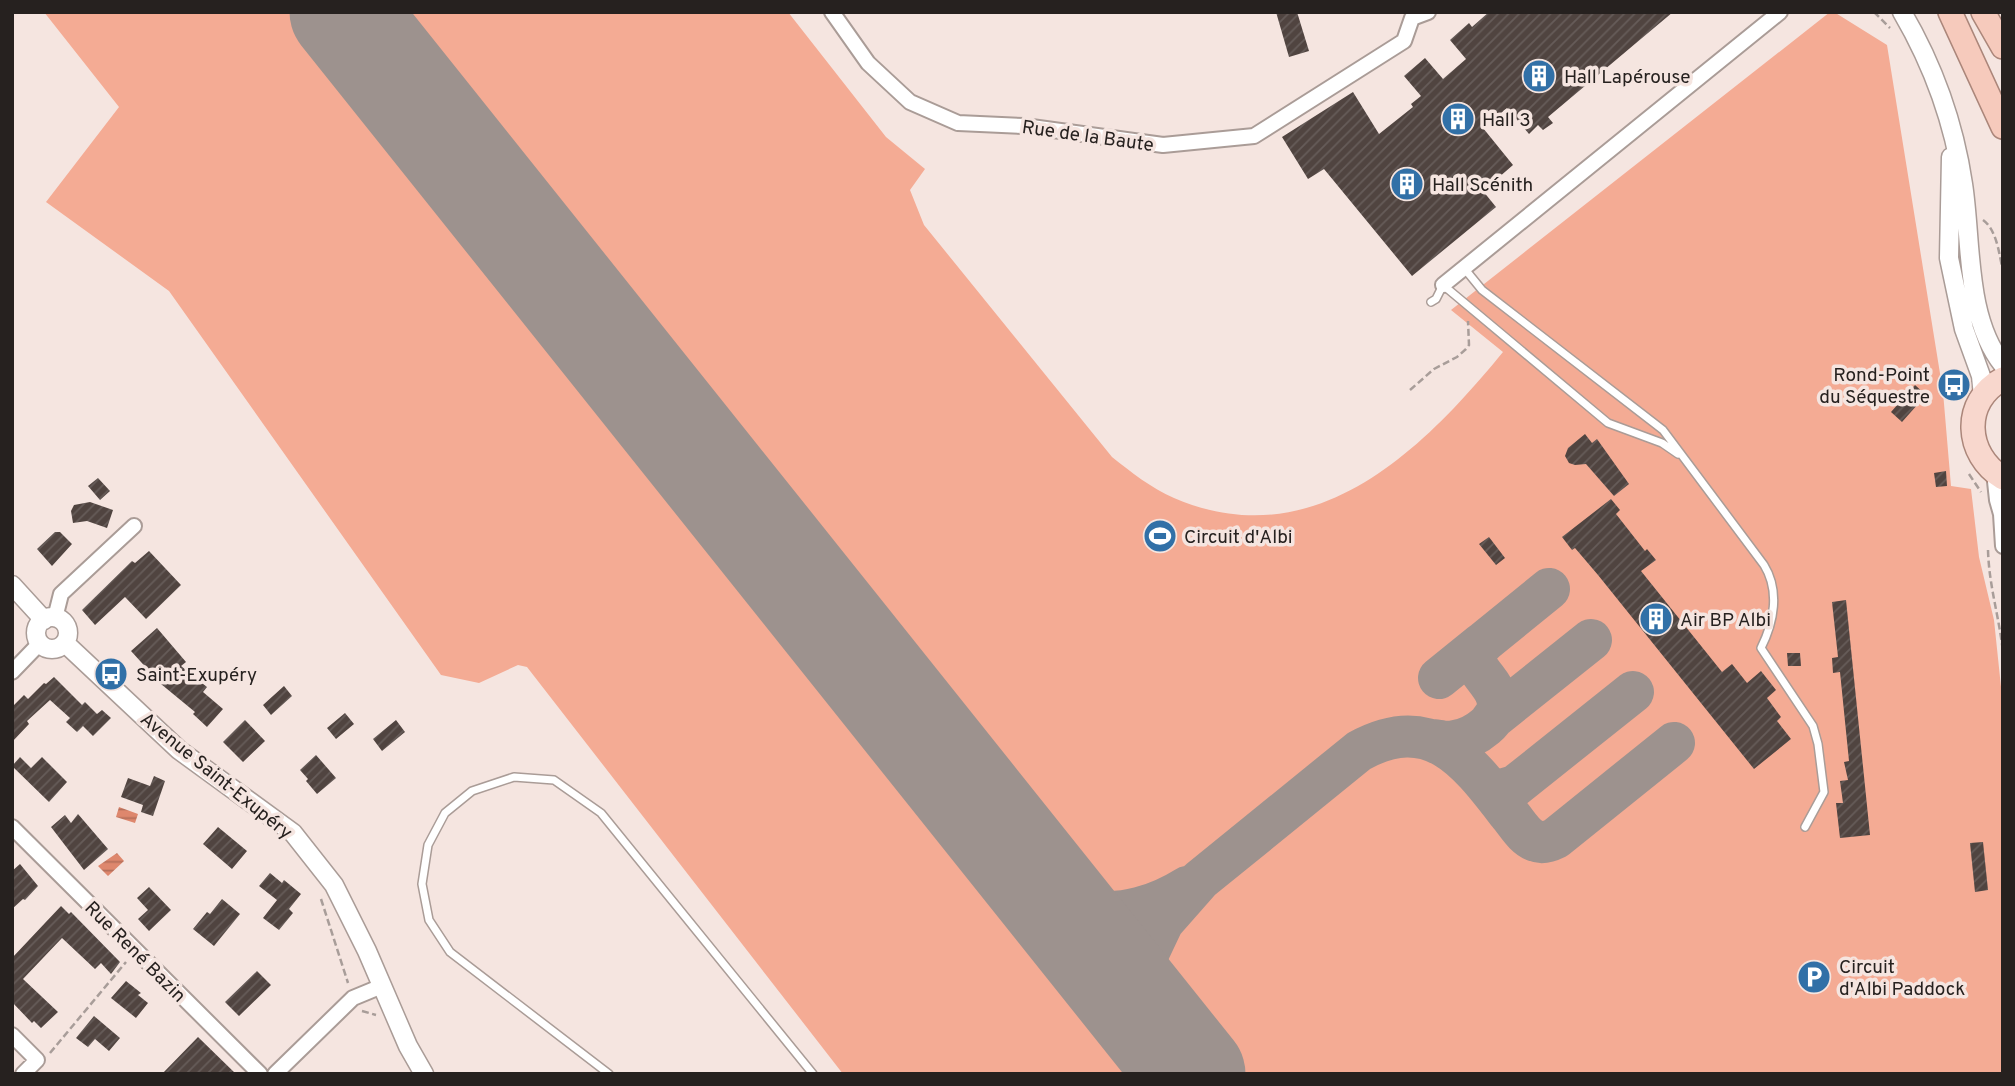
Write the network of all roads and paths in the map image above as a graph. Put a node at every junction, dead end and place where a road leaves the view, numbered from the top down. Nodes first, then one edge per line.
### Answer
1 (832, 12) edge
2 (1428, 12) edge
3 (1893, 12) edge
4 (1902, 12) edge
5 (1950, 12) edge
6 (1983, 12) edge
7 (1780, 13) edge
8 (1406, 15) edge
9 (1917, 38) junction
10 (2003, 47) edge
11 (2003, 127) edge
12 (1952, 136) junction
13 (1981, 218) dead end
14 (1464, 267) junction
15 (2003, 271) edge
16 (1443, 285) junction
17 (1431, 302) dead end
18 (1475, 312) junction
19 (2003, 365) edge
20 (2003, 379) edge
21 (1410, 390) dead end
22 (1983, 396) junction
23 (1684, 458) junction
24 (1998, 475) edge
25 (2002, 513) edge
26 (134, 526) dead end
27 (1988, 539) dead end
28 (2003, 546) edge
29 (12, 585) edge
30 (50, 619) junction
31 (40, 643) junction
32 (65, 643) junction
33 (2003, 652) edge
34 (12, 672) edge
35 (12, 827) edge
36 (1805, 827) dead end
37 (318, 890) dead end
38 (135, 951) junction
39 (382, 986) junction
40 (354, 999) junction
41 (379, 1016) dead end
42 (12, 1035) edge
43 (37, 1060) junction
44 (23, 1074) edge
45 (260, 1074) edge
46 (275, 1074) edge
47 (424, 1074) edge
48 (610, 1074) edge
49 (813, 1074) edge

1 - 8 street, Rue de la Baute
2 - 8 street, Rue de la Baute
3 - 9 street
4 - 9 street
5 - 11 highway
6 - 10 highway
7 - 14 street
9 - 12 street
12 - 19 street
12 - 22 street
13 - 15 path
14 - 16 street
14 - 23 lane
16 - 17 lane
16 - 18 lane
18 - 21 path
18 - 23 lane
20 - 22 main road
22 - 24 main road
23 - 36 lane
24 - 25 street
25 - 28 street
26 - 30 street
27 - 33 path
29 - 30 street
30 - 31 street
30 - 32 street
31 - 32 street
31 - 34 street
32 - 39 street, Avenue Saint-Exupéry
35 - 38 street, Rue René Bazin
37 - 40 path
38 - 43 path
38 - 45 street, Rue René Bazin
39 - 40 street
39 - 47 street, Avenue Saint-Exupéry
40 - 41 path
40 - 46 street
42 - 43 street
43 - 44 street
48 - 49 lane

